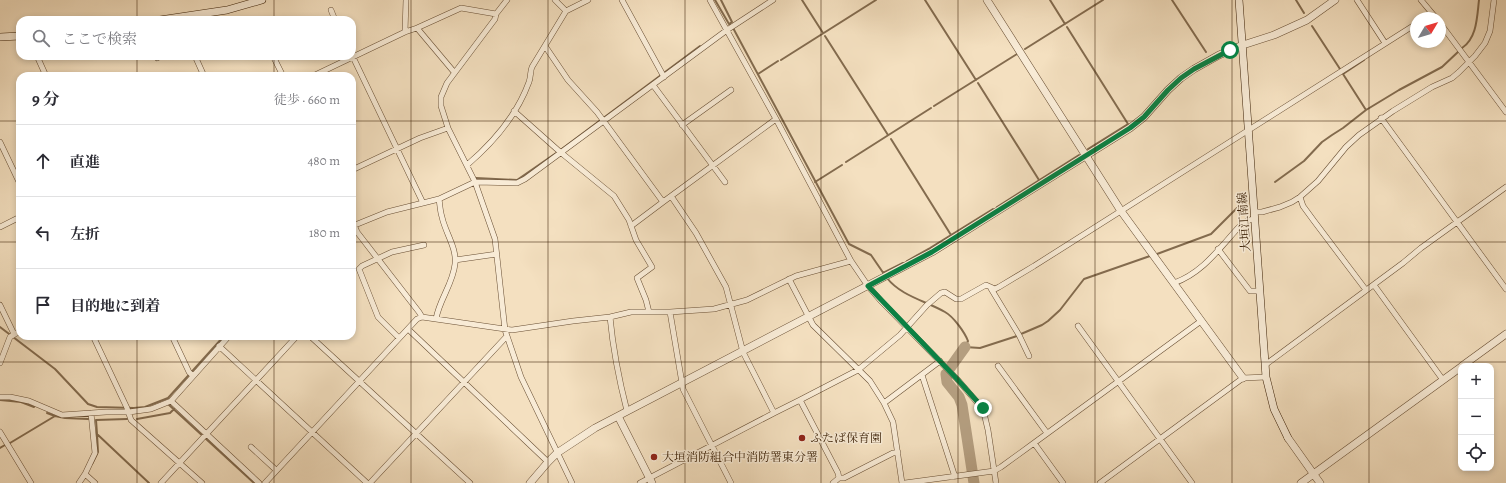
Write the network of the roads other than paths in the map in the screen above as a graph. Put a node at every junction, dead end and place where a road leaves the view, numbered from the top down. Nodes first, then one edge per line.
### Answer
1 (262, 0) edge
2 (406, 0) edge
3 (507, 0) edge
4 (555, 0) edge
5 (588, 0) edge
6 (622, 0) edge
7 (710, 0) edge
8 (773, 0) edge
9 (987, 0) edge
10 (1239, 0) edge
11 (1335, 0) edge
12 (1357, 0) edge
13 (1421, 0) edge
14 (1494, 0) edge
15 (331, 10) dead end
16 (566, 12) junction
17 (1431, 12) edge
18 (496, 14) junction
19 (187, 16) edge
20 (333, 16) edge
21 (417, 28) junction
22 (1410, 28) edge
23 (727, 30) junction
24 (1446, 31) edge
25 (405, 32) junction
26 (16, 36) edge
27 (0, 37) edge
28 (1385, 43) junction
29 (1243, 45) junction
30 (545, 46) junction
31 (356, 54) edge
32 (39, 60) edge
33 (196, 60) edge
34 (276, 60) edge
35 (344, 60) edge
36 (354, 60) edge
37 (1469, 62) junction
38 (44, 72) edge
39 (202, 72) edge
40 (281, 72) edge
41 (321, 72) edge
42 (454, 72) junction
43 (664, 77) junction
44 (653, 85) junction
45 (731, 90) dead end
46 (1506, 110) edge
47 (514, 111) junction
48 (1381, 118) junction
49 (776, 119) junction
50 (604, 121) junction
51 (682, 125) junction
52 (448, 128) junction
53 (1249, 130) junction
54 (0, 142) edge
55 (397, 149) junction
56 (561, 153) junction
57 (1086, 155) junction
58 (467, 165) junction
59 (713, 166) junction
60 (356, 168) edge
61 (16, 176) edge
62 (475, 182) junction
63 (725, 182) dead end
64 (1506, 187) edge
65 (671, 196) junction
66 (1300, 197) junction
67 (440, 199) junction
68 (663, 202) junction
69 (423, 203) junction
70 (1121, 211) junction
71 (1255, 215) junction
72 (16, 219) edge
73 (1458, 223) junction
74 (356, 225) edge
75 (631, 226) junction
76 (0, 227) edge
77 (356, 235) edge
78 (424, 245) dead end
79 (1218, 249) junction
80 (497, 254) junction
81 (377, 258) junction
82 (455, 260) junction
83 (850, 261) junction
84 (789, 279) junction
85 (1174, 283) junction
86 (1374, 285) junction
87 (868, 286) junction
88 (989, 287) junction
89 (1506, 289) edge
90 (1366, 290) junction
91 (1260, 291) junction
92 (0, 304) edge
93 (731, 305) junction
94 (649, 312) junction
95 (670, 312) junction
96 (422, 317) junction
97 (610, 317) junction
98 (808, 318) junction
99 (436, 319) junction
100 (1202, 321) junction
101 (1078, 326) dead end
102 (908, 328) junction
103 (408, 329) junction
104 (505, 330) junction
105 (14, 334) joint
106 (1506, 334) edge
107 (507, 336) junction
108 (399, 338) junction
109 (95, 340) edge
110 (174, 340) edge
111 (225, 340) edge
112 (293, 340) edge
113 (314, 340) edge
114 (219, 346) junction
115 (743, 352) junction
116 (1029, 356) dead end
117 (940, 361) junction
118 (0, 363) edge
119 (1466, 363) edge
120 (1264, 365) junction
121 (998, 366) dead end
122 (1458, 369) edge
123 (858, 370) junction
124 (922, 374) junction
125 (193, 376) junction
126 (1266, 377) junction
127 (1244, 378) junction
128 (256, 380) junction
129 (1443, 380) junction
130 (359, 381) junction
131 (463, 382) junction
132 (1118, 382) junction
133 (682, 383) junction
134 (0, 397) edge
135 (800, 400) junction
136 (170, 401) junction
137 (884, 403) junction
138 (128, 412) junction
139 (627, 412) junction
140 (91, 413) junction
141 (774, 413) junction
142 (618, 416) junction
143 (0, 432) edge
144 (312, 432) junction
145 (206, 433) junction
146 (416, 433) junction
147 (1047, 433) junction
148 (1160, 440) junction
149 (1034, 443) junction
150 (712, 445) junction
151 (251, 448) dead end
152 (898, 452) junction
153 (557, 453) junction
154 (548, 462) junction
155 (180, 463) junction
156 (276, 470) junction
157 (994, 471) junction
158 (85, 474) junction
159 (1313, 474) junction
160 (955, 477) junction
161 (839, 478) junction
162 (651, 480) edge
163 (941, 481) edge
164 (31, 483) edge
165 (79, 483) edge
166 (95, 483) edge
167 (161, 483) edge
168 (202, 483) edge
169 (259, 483) edge
170 (265, 483) edge
171 (367, 483) edge
172 (370, 483) edge
173 (470, 483) edge
174 (530, 483) edge
175 (572, 483) edge
176 (640, 483) edge
177 (731, 483) edge
178 (833, 483) edge
179 (904, 483) edge
180 (996, 483) edge
181 (1063, 483) edge
182 (1100, 483) edge
183 (1192, 483) edge
184 (1301, 483) edge
185 (1320, 483) edge

1 - 19 street
2 - 25 street
3 - 18 street
4 - 16 street
5 - 16 street
6 - 43 street
7 - 23 street
8 - 23 street
9 - 57 street
10 - 29 street, 大垣江南線
11 - 29 street
12 - 28 street
13 - 17 street
14 - 37 street
15 - 20 street
16 - 30 street
18 - 21 street
18 - 42 street
21 - 25 street
21 - 42 street
22 - 28 street
23 - 43 street
23 - 49 street
24 - 37 street
25 - 31 street
26 - 27 street
28 - 53 street
29 - 53 street, 大垣江南線
29 - 57 street
30 - 47 street
30 - 50 street
32 - 38 street
33 - 39 street
34 - 40 street
35 - 41 street
36 - 55 street
37 - 46 street
37 - 48 street
42 - 52 street
43 - 44 street
44 - 50 street
44 - 51 street
45 - 51 street
47 - 56 street
47 - 58 street
48 - 66 street
48 - 73 street
49 - 59 street
49 - 83 street
50 - 56 street
50 - 68 street
51 - 59 street
52 - 55 street
52 - 58 street
53 - 70 street
53 - 71 street, 大垣江南線
54 - 61 street
55 - 60 street
55 - 69 street
56 - 62 street
56 - 75 street
57 - 70 street
57 - 87 street
58 - 62 street
59 - 63 street
59 - 65 street
62 - 67 street
62 - 80 street
64 - 73 street
65 - 68 street
65 - 93 street
66 - 71 street
66 - 90 street
67 - 69 street
67 - 82 street
68 - 75 street
69 - 74 street
70 - 85 street
70 - 88 street
71 - 79 street
71 - 91 street, 大垣江南線
72 - 76 street
73 - 86 street
73 - 89 street
75 - 94 street
77 - 81 street
78 - 81 street
79 - 85 street
79 - 91 street
80 - 82 street
80 - 104 street
81 - 96 street
81 - 108 street
82 - 99 street
83 - 84 street
83 - 87 street
84 - 93 street
84 - 98 street
85 - 100 street
86 - 90 street
86 - 129 street
87 - 98 street
87 - 102 street
88 - 102 street
88 - 116 street
90 - 120 street
91 - 120 street, 大垣江南線
92 - 105 street
93 - 95 street
93 - 115 street
94 - 95 street
94 - 97 street
95 - 133 street
96 - 99 street
96 - 103 street
97 - 104 street
97 - 139 street
98 - 115 street
98 - 123 street
99 - 104 street
100 - 127 street
100 - 132 street
101 - 132 street
102 - 117 street
102 - 123 street
103 - 108 street
103 - 131 street
104 - 107 street
105 - 118 street
106 - 119 street
107 - 131 street
107 - 153 street
108 - 130 street
109 - 138 street
110 - 125 street
111 - 114 street
112 - 128 street
113 - 130 street
114 - 125 street
114 - 128 street
115 - 133 street
115 - 141 street
117 - 124 street
117 - 157 street
120 - 126 street, 大垣江南線
121 - 147 street
122 - 129 street
123 - 135 street
123 - 137 street
124 - 137 street
124 - 160 street
125 - 136 street
126 - 127 street
126 - 159 street, 大垣江南線
127 - 148 street
128 - 144 street
128 - 145 street
129 - 159 street
130 - 144 street
130 - 146 street
131 - 146 street
131 - 154 street
132 - 147 street
132 - 148 street
133 - 139 street
133 - 150 street
134 - 140 street
135 - 141 street
135 - 161 street
136 - 138 street
136 - 145 street
137 - 152 street
138 - 140 street
138 - 155 street
139 - 142 street
140 - 158 street
141 - 150 street
142 - 153 street
142 - 162 street
143 - 164 street
144 - 156 street
144 - 171 street
145 - 155 street
145 - 169 street
146 - 172 street
146 - 173 street
147 - 149 street
148 - 182 street
148 - 183 street
149 - 157 street
149 - 181 street
150 - 162 street
150 - 177 street
151 - 156 street
152 - 161 street
152 - 179 street
153 - 154 street
153 - 175 street
154 - 174 street
155 - 167 street
155 - 168 street
156 - 170 street
157 - 160 street
157 - 180 street
158 - 165 street
158 - 166 street
159 - 184 street
159 - 185 street, 大垣江南線
160 - 163 street
161 - 178 street
162 - 176 street
163 - 179 street

